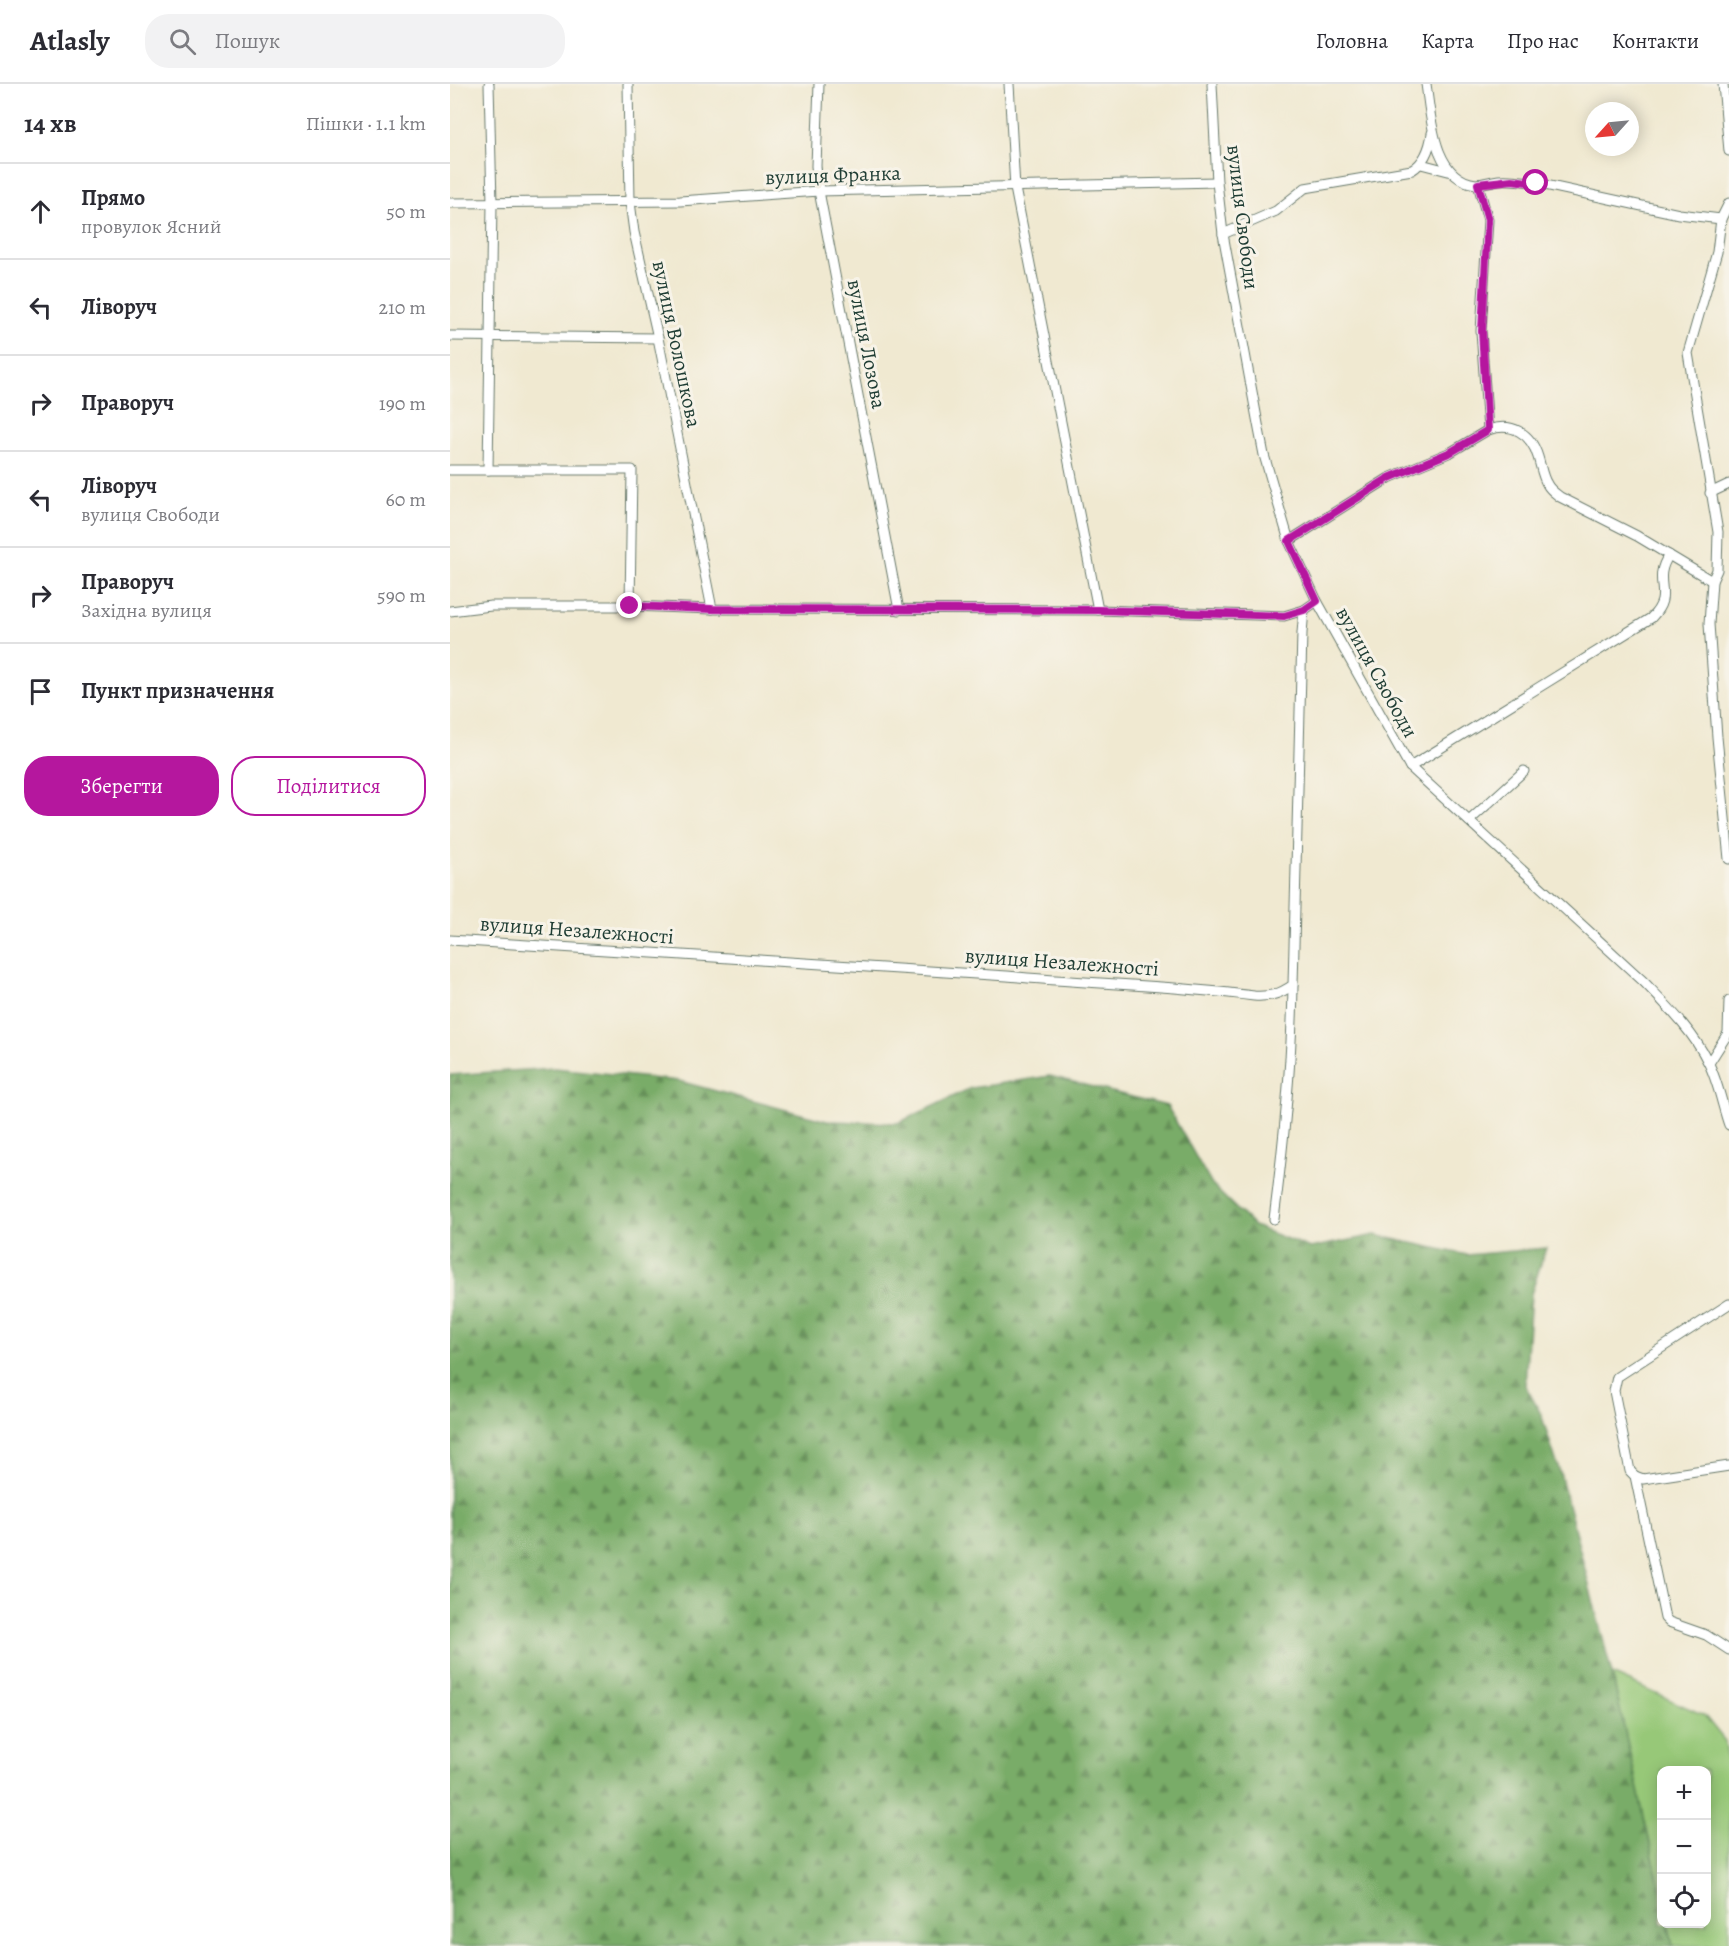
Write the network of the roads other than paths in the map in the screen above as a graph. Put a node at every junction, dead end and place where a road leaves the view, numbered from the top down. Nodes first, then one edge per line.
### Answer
1 (489, 84) edge
2 (628, 84) edge
3 (819, 84) edge
4 (1009, 84) edge
5 (1212, 84) edge
6 (1426, 84) edge
7 (1723, 84) edge
8 (1432, 130) junction
9 (1729, 151) edge
10 (1420, 164) junction
11 (1448, 171) junction
12 (1216, 182) junction
13 (1478, 184) junction
14 (1015, 188) junction
15 (819, 191) junction
16 (630, 202) junction
17 (450, 203) edge
18 (492, 203) junction
19 (1729, 203) edge
20 (1721, 219) junction
21 (1223, 234) junction
22 (450, 336) edge
23 (489, 337) junction
24 (658, 338) junction
25 (1488, 430) junction
26 (450, 470) edge
27 (488, 471) junction
28 (1729, 484) edge
29 (1710, 493) junction
30 (1289, 541) junction
31 (1669, 555) junction
32 (1712, 581) junction
33 (1317, 601) junction
34 (630, 606) junction
35 (712, 609) junction
36 (450, 610) edge
37 (899, 610) junction
38 (1098, 610) junction
39 (1304, 610) junction
40 (1410, 767) junction
41 (1524, 771) dead end
42 (1469, 820) junction
43 (1729, 859) edge
44 (450, 940) edge
45 (1293, 985) junction
46 (1729, 1001) edge
47 (1709, 1063) junction
48 (1725, 1099) edge
49 (1729, 1125) edge
50 (1274, 1219) dead end
51 (1729, 1304) edge
52 (1729, 1466) edge
53 (1635, 1476) junction
54 (1729, 1650) edge

1 - 18 street
2 - 16 street, вулиця Волошкова
3 - 15 street, вулиця Лозова
4 - 14 street
5 - 12 street, вулиця Свободи
6 - 8 street
7 - 9 street
8 - 10 street
8 - 11 street
10 - 11 street
10 - 21 street
11 - 13 street
12 - 14 street, вулиця Франка
12 - 21 street, вулиця Свободи
13 - 20 street
13 - 25 street
14 - 15 street, вулиця Франка
14 - 38 street
15 - 16 street, вулиця Франка
15 - 37 street, вулиця Лозова
16 - 18 street, вулиця Франка
16 - 24 street, вулиця Волошкова
17 - 18 street, вулиця Франка
18 - 23 street
19 - 20 street
20 - 29 street
21 - 30 street, вулиця Свободи
22 - 23 street
23 - 24 street
23 - 27 street
24 - 35 street, вулиця Волошкова
25 - 30 street
25 - 31 street
26 - 27 street
27 - 34 street
28 - 29 street
29 - 32 street
30 - 33 street, вулиця Свободи
31 - 32 street
31 - 40 street
32 - 43 street
33 - 39 street
33 - 40 street, вулиця Свободи
34 - 35 street
34 - 36 street
35 - 37 street
37 - 38 street
38 - 39 street
39 - 45 street
40 - 42 street, вулиця Свободи
41 - 42 street
42 - 47 street, вулиця Свободи
44 - 45 street, вулиця Незалежності
45 - 50 street
46 - 47 street
47 - 48 street, вулиця Свободи
48 - 49 street, вулиця Свободи
51 - 53 street
52 - 53 street
53 - 54 street

